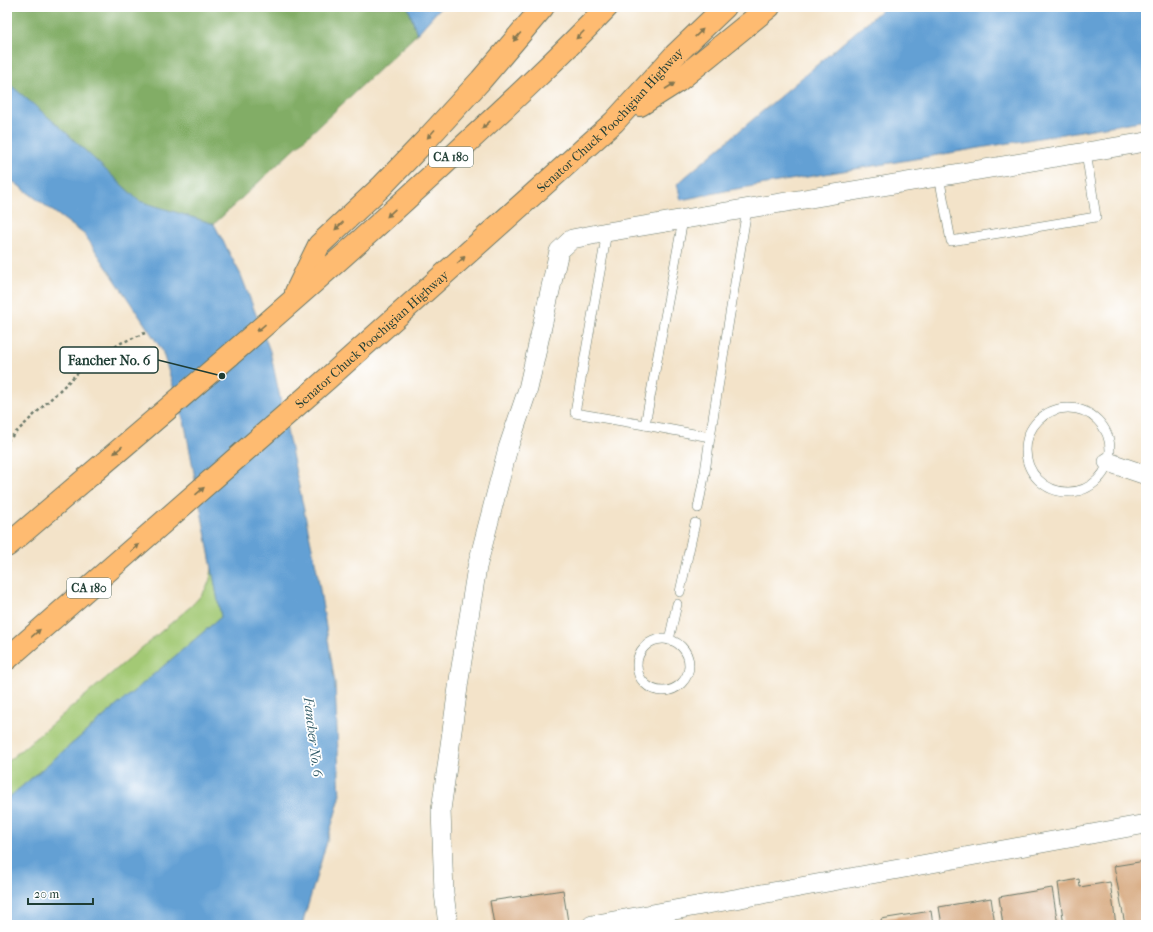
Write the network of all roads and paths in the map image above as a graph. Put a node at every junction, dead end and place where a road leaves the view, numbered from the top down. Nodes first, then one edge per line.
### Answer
1 (543, 7) edge
2 (607, 7) edge
3 (725, 7) edge
4 (769, 7) edge
5 (614, 122) junction
6 (1146, 142) edge
7 (1086, 152) junction
8 (938, 176) junction
9 (747, 209) junction
10 (683, 220) junction
11 (607, 232) junction
12 (291, 302) junction
13 (145, 334) dead end
14 (645, 425) junction
15 (710, 437) junction
16 (7, 441) edge
17 (1108, 462) junction
18 (1146, 475) edge
19 (698, 508) dead end
20 (694, 523) dead end
21 (7, 546) edge
22 (680, 592) dead end
23 (677, 604) dead end
24 (669, 640) junction
25 (7, 659) edge
26 (1146, 824) edge
27 (448, 925) edge
28 (592, 925) edge

1 -> 12 highway
2 -> 12 highway, CA 180
5 -> 3 highway, Senator Chuck Poochigian Highway / CA 180
5 -> 4 highway
25 -> 5 highway, Senator Chuck Poochigian Highway / CA 180
6 - 7 street
7 - 8 street
7 - 8 lane
8 - 9 street
9 - 10 street
9 - 15 lane
10 - 11 street
10 - 14 lane
11 - 14 lane
11 - 27 street
12 -> 21 highway, CA 180
13 - 16 path
14 - 15 lane
15 - 19 lane
17 - 17 lane
17 - 18 street
20 - 22 lane
23 - 24 lane
24 - 24 lane
26 - 28 street

